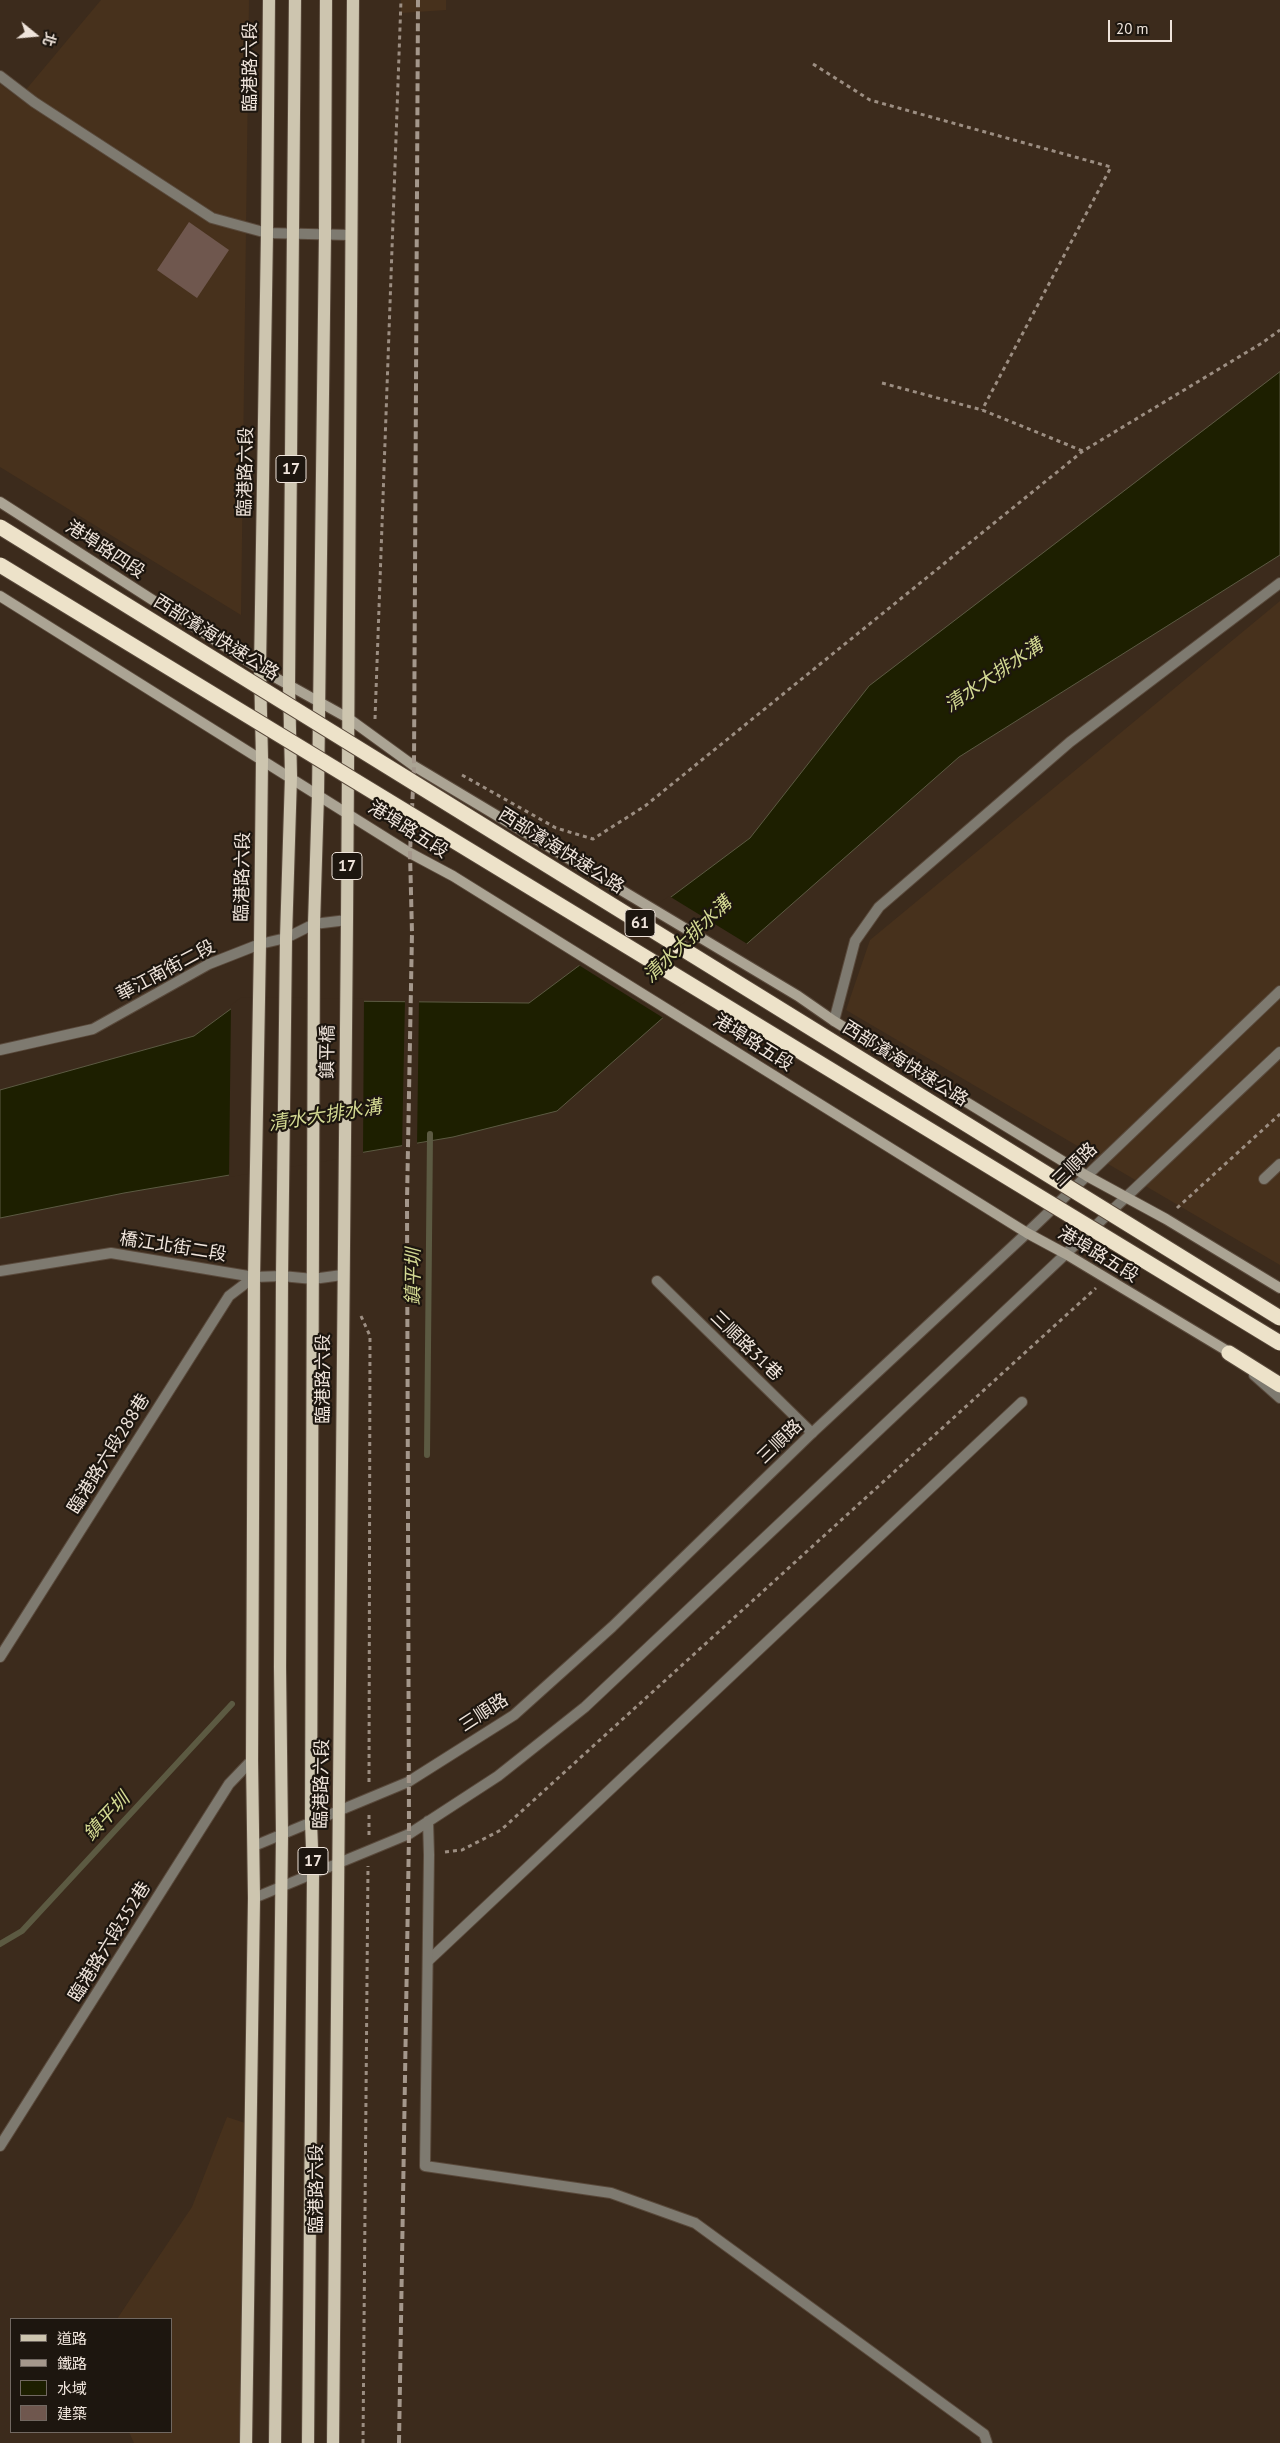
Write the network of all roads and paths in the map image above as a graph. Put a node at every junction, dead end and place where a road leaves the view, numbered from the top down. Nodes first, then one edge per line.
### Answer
1 (269, 0) edge
2 (295, 0) edge
3 (326, 0) edge
4 (353, 0) edge
5 (400, 0) edge
6 (812, 64) dead end
7 (0, 76) edge
8 (268, 233) junction
9 (293, 233) junction
10 (325, 234) junction
11 (350, 235) junction
12 (1280, 330) edge
13 (882, 383) dead end
14 (982, 410) junction
15 (1083, 451) junction
16 (0, 502) edge
17 (0, 527) edge
18 (0, 566) edge
19 (1280, 583) edge
20 (0, 596) edge
21 (260, 669) junction
22 (289, 686) junction
23 (318, 702) junction
24 (348, 718) junction
25 (374, 737) junction
26 (262, 759) junction
27 (291, 776) junction
28 (432, 776) junction
29 (318, 795) junction
30 (347, 811) junction
31 (347, 920) junction
32 (314, 924) junction
33 (286, 938) junction
34 (260, 944) junction
35 (1280, 991) edge
36 (834, 1021) junction
37 (0, 1050) edge
38 (1280, 1052) edge
39 (1280, 1114) edge
40 (1280, 1164) edge
41 (1087, 1176) junction
42 (1264, 1179) dead end
43 (1125, 1197) junction
44 (1166, 1219) junction
45 (1027, 1233) junction
46 (1066, 1254) junction
47 (0, 1271) edge
48 (342, 1275) junction
49 (282, 1276) junction
50 (254, 1277) junction
51 (313, 1279) junction
52 (1106, 1279) junction
53 (657, 1281) dead end
54 (1280, 1288) edge
55 (1280, 1318) edge
56 (1280, 1343) edge
57 (1229, 1352) junction
58 (1280, 1378) edge
59 (1280, 1384) edge
60 (1280, 1398) edge
61 (1022, 1402) dead end
62 (812, 1433) junction
63 (0, 1657) edge
64 (252, 1760) junction
65 (339, 1811) junction
66 (428, 1821) junction
67 (311, 1822) junction
68 (282, 1834) junction
69 (254, 1846) junction
70 (429, 1855) junction
71 (338, 1864) junction
72 (313, 1874) junction
73 (280, 1887) junction
74 (254, 1898) junction
75 (428, 1962) junction
76 (0, 2146) edge
77 (246, 2443) edge
78 (275, 2443) edge
79 (308, 2443) edge
80 (333, 2443) edge
81 (987, 2443) edge

1 - 8 main road, 臨港路六段 / 17
2 - 9 main road, 17
3 - 10 main road, 17
4 - 11 main road, 17
5 - 25 path
6 - 14 path
7 - 8 street
8 - 9 street
8 - 21 main road, 臨港路六段 / 17
9 - 10 street
9 - 22 main road, 17
10 - 11 street
10 - 23 main road, 17
11 - 24 main road, 17
12 - 15 path
13 - 14 path
14 - 15 path
15 - 28 path
16 - 21 street, 港埠路四段
17 - 55 highway, 西部濱海快速公路 / 61, bridge
18 - 56 highway, 61, bridge
19 - 36 street
20 - 26 street
21 - 22 street, 港埠路四段
21 - 26 main road, 臨港路六段 / 17
22 - 23 street, 港埠路四段
22 - 27 main road, 17
23 - 24 street, 港埠路四段
23 - 29 main road, 17
24 - 25 street
24 - 30 main road, 17
25 - 28 street
26 - 27 street, 港埠路五段
26 - 34 main road, 臨港路六段 / 17
27 - 29 street, 港埠路五段
27 - 33 main road, 17
28 - 36 street
29 - 30 street, 港埠路五段
29 - 32 main road, 17
30 - 31 main road, 17
30 - 45 street, 港埠路五段
31 - 32 street, 華江南街二段
31 - 48 main road, 鎮平橋 / 17
32 - 33 street, 華江南街二段
32 - 51 main road, 鎮平橋 / 17
33 - 34 street, 華江南街二段
33 - 49 main road, 17
34 - 37 street, 華江南街二段
34 - 50 main road, 17
35 - 41 street, 三順路
36 - 41 street
38 - 43 street
39 - 44 path
40 - 42 street
41 - 43 street
41 - 45 street, 三順路
43 - 44 street
43 - 46 street
44 - 54 street
45 - 46 street, 港埠路五段
45 - 62 street, 三順路
46 - 52 street, 港埠路五段
46 - 66 street
47 - 50 street, 橋江北街二段
48 - 51 street, 橋江北街二段
48 - 65 main road, 臨港路六段 / 17
49 - 50 street, 橋江北街二段
49 - 51 street, 橋江北街二段
49 - 68 main road, 17
50 - 63 street, 臨港路六段288巷
50 - 64 main road, 17
51 - 67 main road, 臨港路六段 / 17
52 - 57 street, 港埠路五段
52 - 70 path
53 - 62 street, 三順路31巷
57 - 58 street, 港埠路五段
57 - 59 highway
57 - 60 street, 港埠路五段
61 - 75 street
62 - 65 street, 三順路
64 - 69 main road, 17
64 - 76 street, 臨港路六段352巷
65 - 67 street, 三順路
65 - 71 main road, 臨港路六段 / 17
66 - 70 street
66 - 71 street
67 - 68 street, 三順路
67 - 72 main road, 臨港路六段 / 17
68 - 69 street, 三順路
68 - 73 main road, 17
69 - 74 main road, 17
70 - 75 street
71 - 72 street
71 - 80 main road, 臨港路六段 / 17
72 - 73 street
72 - 79 main road, 臨港路六段 / 17
73 - 74 street
73 - 78 main road, 17
74 - 77 main road, 17
75 - 81 street

